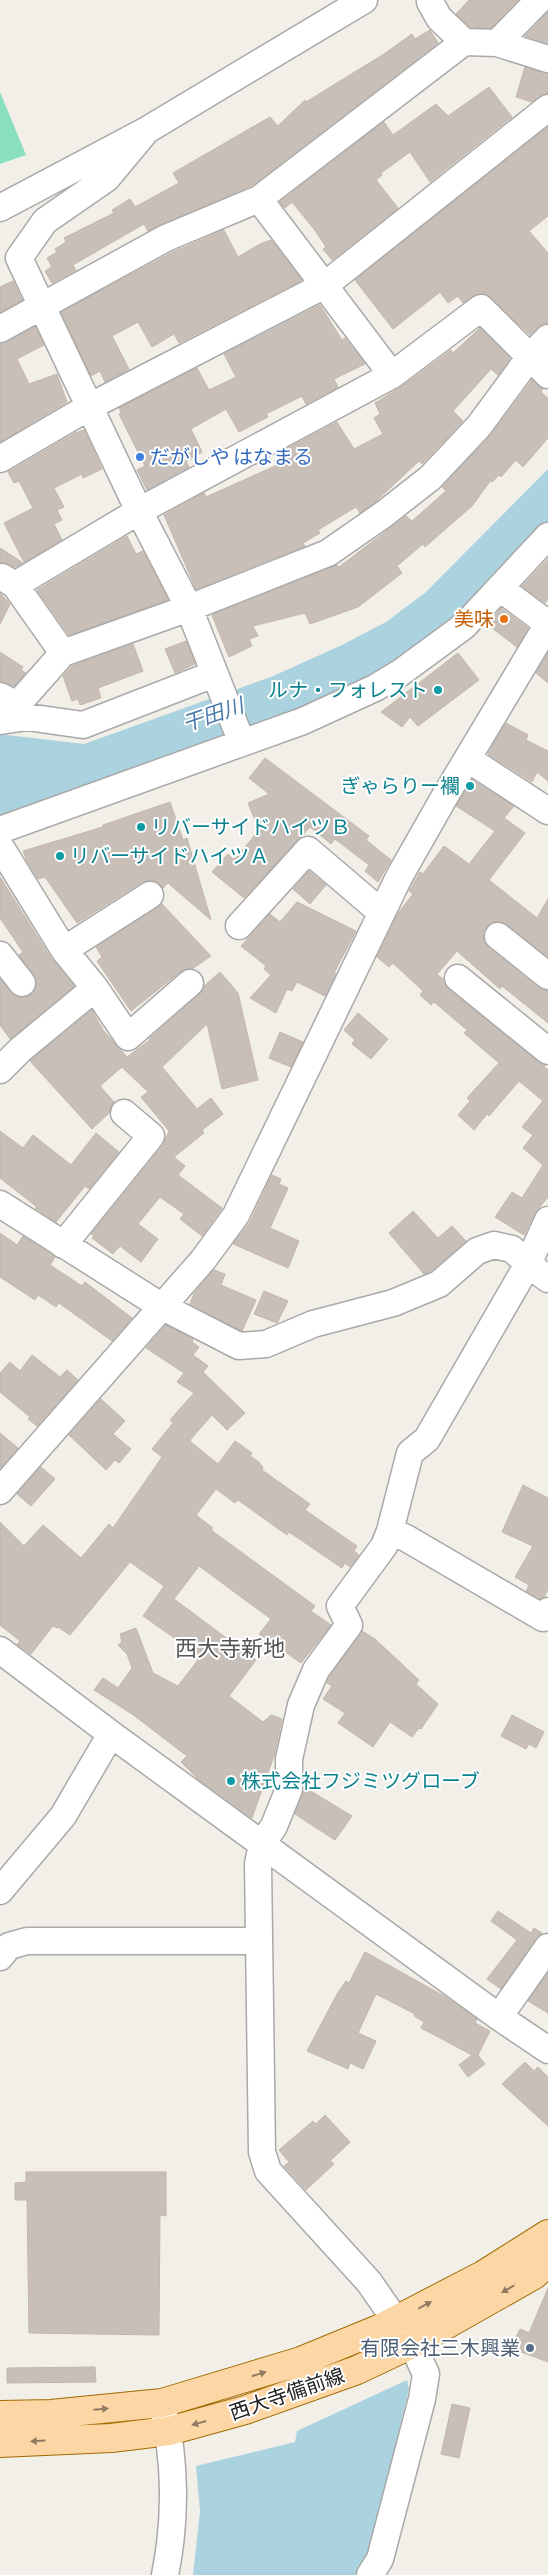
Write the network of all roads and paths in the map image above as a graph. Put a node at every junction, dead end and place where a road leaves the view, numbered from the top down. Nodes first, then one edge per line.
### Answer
1 (364, 0) edge
2 (431, 0) edge
3 (539, 0) edge
4 (464, 42) junction
5 (497, 43) junction
6 (548, 59) edge
7 (548, 108) edge
8 (147, 130) junction
9 (259, 199) junction
10 (0, 208) edge
11 (10, 259) edge
12 (325, 285) junction
13 (42, 307) junction
14 (0, 329) edge
15 (548, 338) edge
16 (538, 367) edge
17 (392, 375) junction
18 (89, 408) junction
19 (0, 459) edge
20 (138, 511) junction
21 (548, 536) edge
22 (8, 580) edge
23 (500, 588) junction
24 (189, 608) junction
25 (548, 624) edge
26 (63, 653) junction
27 (216, 678) junction
28 (0, 696) edge
29 (0, 721) edge
30 (240, 739) junction
31 (468, 759) junction
32 (548, 812) edge
33 (0, 830) edge
34 (0, 846) edge
35 (150, 895) dead end
36 (382, 912) junction
37 (239, 926) dead end
38 (498, 936) dead end
39 (64, 950) junction
40 (0, 955) edge
41 (548, 976) edge
42 (458, 978) dead end
43 (22, 983) dead end
44 (190, 983) dead end
45 (95, 988) junction
46 (548, 1051) edge
47 (0, 1070) edge
48 (124, 1113) dead end
49 (0, 1204) edge
50 (548, 1220) edge
51 (63, 1245) junction
52 (538, 1272) edge
53 (162, 1306) junction
54 (0, 1491) edge
55 (390, 1531) junction
56 (548, 1610) edge
57 (0, 1650) edge
58 (111, 1734) junction
59 (262, 1844) junction
60 (0, 1891) edge
61 (260, 1941) junction
62 (548, 1946) edge
63 (0, 1957) edge
64 (499, 2017) junction
65 (548, 2050) edge
66 (548, 2234) edge
67 (548, 2262) edge
68 (396, 2320) junction
69 (412, 2344) junction
70 (162, 2403) junction
71 (0, 2415) edge
72 (169, 2431) junction
73 (0, 2443) edge
74 (165, 2575) edge
75 (370, 2575) edge

1 - 8 street
2 - 4 street
3 - 5 street
4 - 5 street
4 - 9 street
5 - 6 street
7 - 12 street
8 - 10 street
8 - 11 street
9 - 12 street
9 - 13 street
11 - 13 street
12 - 17 street
12 - 18 street
13 - 14 street
13 - 18 street
15 - 16 street
16 - 17 street
16 - 24 street
17 - 20 street
18 - 19 street
18 - 20 street
20 - 22 street
20 - 24 street
21 - 23 street
22 - 26 street
23 - 25 street
23 - 30 street
24 - 26 street
24 - 27 street
25 - 31 street
26 - 28 street
27 - 29 street
27 - 30 street
30 - 33 street
31 - 32 street
31 - 36 street
34 - 39 street
35 - 39 street
36 - 37 street
36 - 53 street
38 - 41 street
39 - 45 street
40 - 43 street
42 - 46 street
44 - 45 street
45 - 47 street
48 - 51 street
49 - 51 street
50 - 52 street
51 - 53 street
52 - 53 street
52 - 55 street
53 - 54 street
55 - 56 street
55 - 59 street
57 - 58 street
58 - 59 street
58 - 60 street
59 - 61 street
59 - 64 street
61 - 63 street
61 - 68 street
62 - 64 street
64 - 65 street
68 -> 66 main road, 西大寺備前線
67 -> 69 main road, 西大寺備前線
68 - 69 street
70 -> 68 main road, 西大寺備前線
69 -> 72 main road, 西大寺備前線
69 - 75 street
71 -> 70 main road, 西大寺備前線
70 - 72 street
72 -> 73 main road, 西大寺備前線
72 - 74 street

